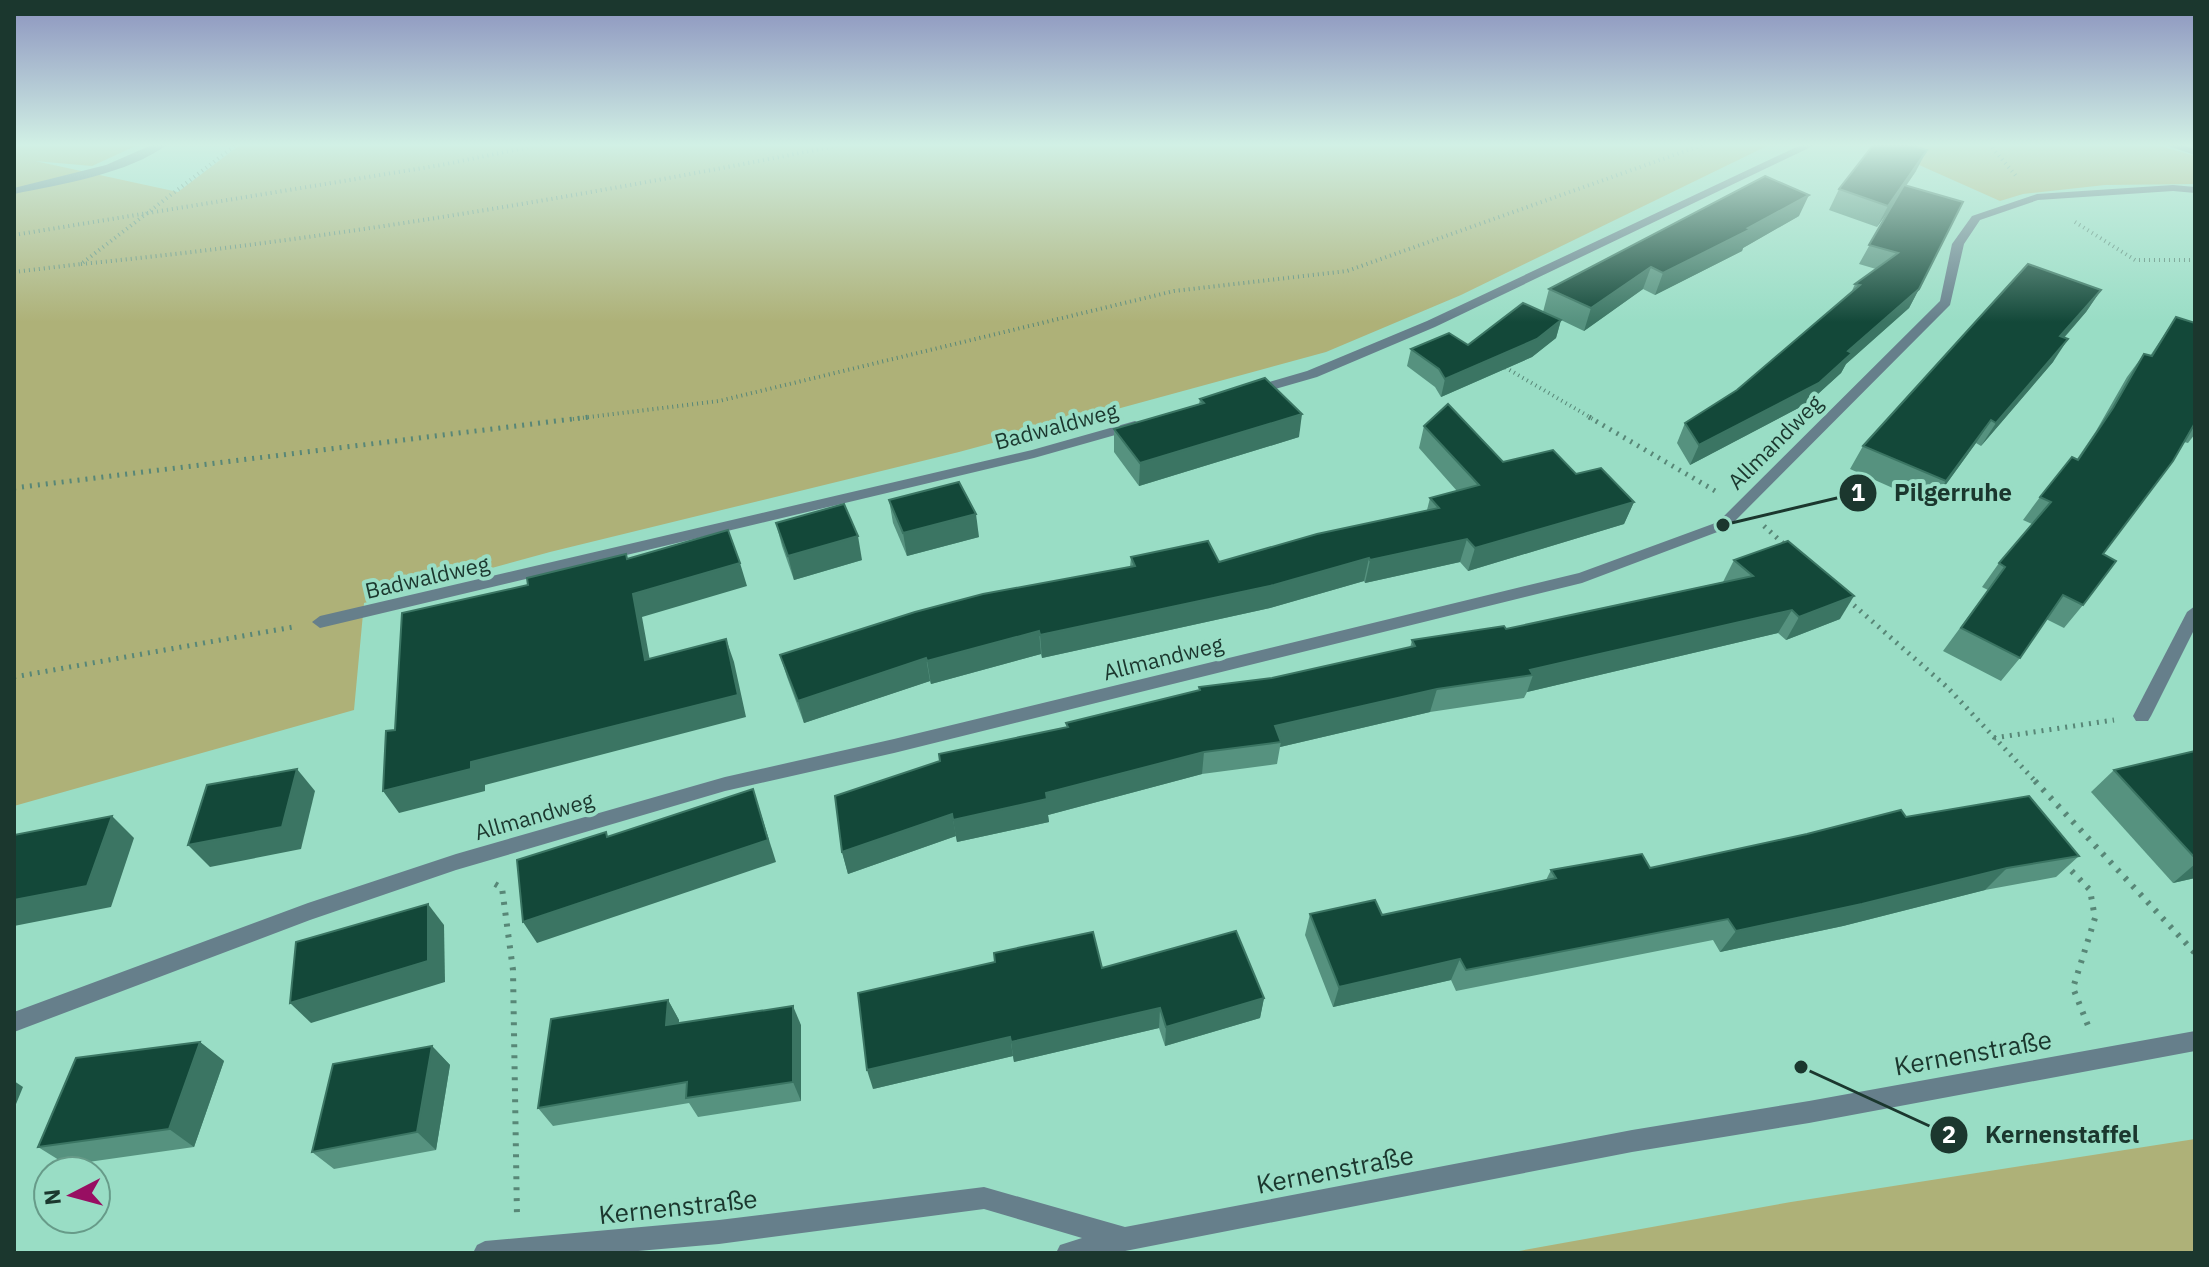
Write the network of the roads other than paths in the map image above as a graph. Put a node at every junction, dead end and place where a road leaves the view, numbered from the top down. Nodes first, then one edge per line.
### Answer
1 (1687, 203) edge
2 (2019, 203) edge
3 (1238, 395) edge
4 (1151, 421) edge
5 (2195, 612) edge
6 (320, 622) road end
7 (2142, 716) road end
8 (14, 1022) edge
9 (2195, 1041) edge
10 (1124, 1239) junction
11 (485, 1253) edge
12 (1068, 1253) edge

1 - 3 street
2 - 8 street, Allmandweg
4 - 6 street, Badwaldweg
5 - 7 street
9 - 10 street, Kernenstraße
10 - 11 street, Kernenstraße
10 - 12 street

